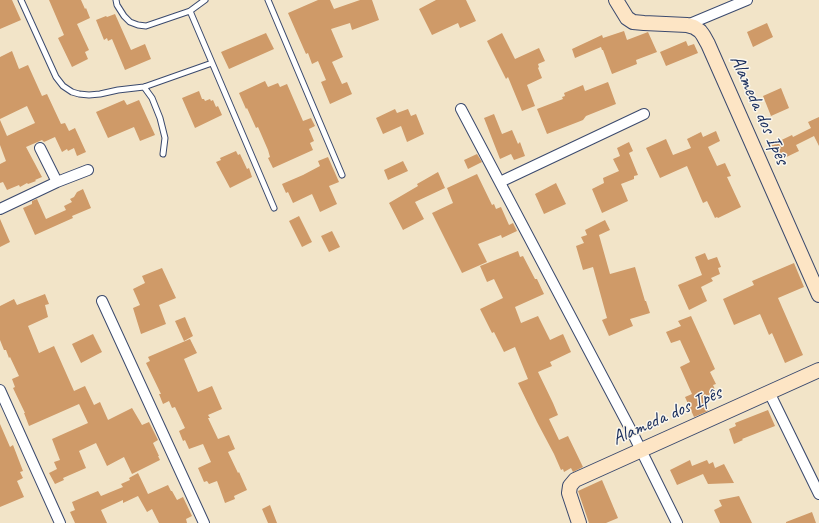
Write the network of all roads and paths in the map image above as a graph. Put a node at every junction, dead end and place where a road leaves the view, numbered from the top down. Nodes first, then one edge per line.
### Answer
1 (21, 0) edge
2 (116, 0) edge
3 (205, 0) edge
4 (268, 0) edge
5 (616, 0) edge
6 (747, 0) edge
7 (190, 11) junction
8 (687, 25) junction
9 (212, 63) junction
10 (144, 87) junction
11 (461, 109) dead end
12 (644, 114) dead end
13 (40, 148) dead end
14 (163, 154) dead end
15 (88, 170) dead end
16 (342, 175) dead end
17 (57, 182) junction
18 (500, 182) junction
19 (274, 208) dead end
20 (0, 209) edge
21 (819, 293) edge
22 (102, 301) dead end
23 (819, 370) edge
24 (0, 390) edge
25 (769, 392) junction
26 (641, 450) junction
27 (819, 494) edge
28 (60, 523) edge
29 (204, 523) edge
30 (578, 523) edge
31 (677, 523) edge

1 - 10 lane
2 - 7 lane
3 - 7 lane
4 - 16 lane
5 - 8 street
6 - 8 street
7 - 9 lane
8 - 21 street, Alameda dos Ipês
9 - 10 lane
9 - 19 lane
10 - 14 lane
11 - 18 street
12 - 18 street
13 - 17 street
15 - 17 street
17 - 20 street
18 - 26 street
22 - 29 street
23 - 25 street, Alameda dos Ipês
24 - 28 street
25 - 26 street, Alameda dos Ipês
25 - 27 street
26 - 30 street, Alameda dos Ipês
26 - 31 street

